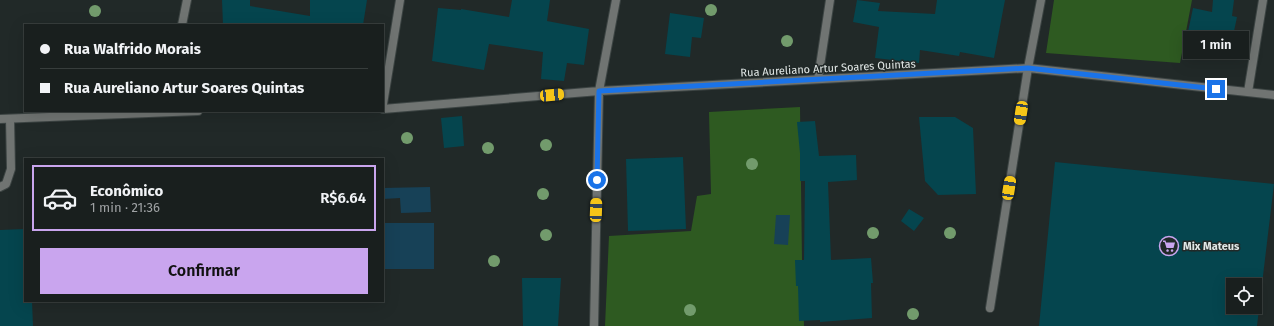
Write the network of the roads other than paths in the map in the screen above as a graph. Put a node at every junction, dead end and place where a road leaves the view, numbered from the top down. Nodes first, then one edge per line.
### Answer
1 (186, 0) edge
2 (400, 0) edge
3 (616, 0) edge
4 (830, 0) edge
5 (1041, 0) edge
6 (1263, 0) edge
7 (182, 24) edge
8 (1028, 68) junction
9 (818, 79) junction
10 (599, 91) junction
11 (1248, 92) junction
12 (1274, 95) edge
13 (384, 98) edge
14 (384, 109) edge
15 (146, 112) edge
16 (0, 119) edge
17 (10, 119) junction
18 (0, 187) edge
19 (990, 308) dead end
20 (594, 326) edge

1 - 7 street
2 - 13 street
3 - 10 street
4 - 9 street
5 - 8 street
6 - 11 street
8 - 9 street, Rua Aureliano Artur Soares Quintas
8 - 11 street, Rua Aureliano Artur Soares Quintas
8 - 19 street
9 - 10 street, Rua Aureliano Artur Soares Quintas
10 - 14 street, Rua Aureliano Artur Soares Quintas
10 - 20 street
11 - 12 street, Rua Aureliano Artur Soares Quintas
15 - 17 street
16 - 17 street
17 - 18 street

